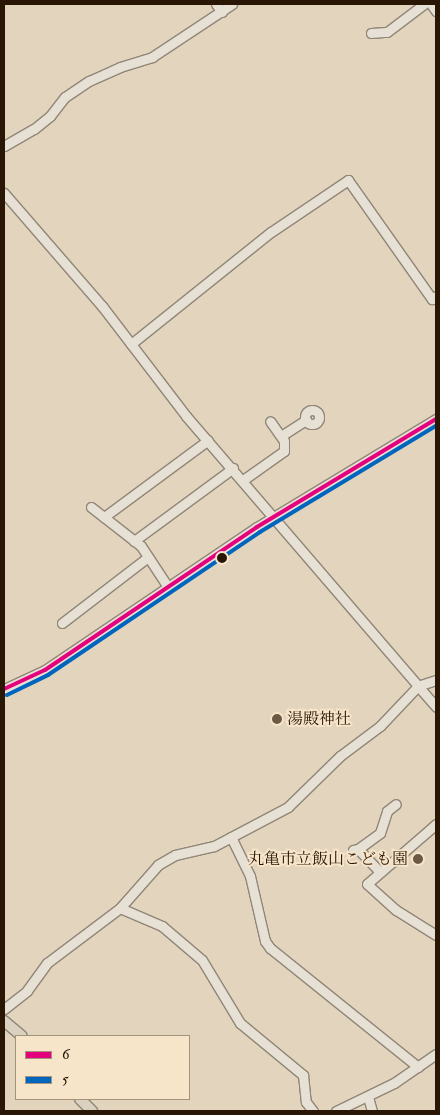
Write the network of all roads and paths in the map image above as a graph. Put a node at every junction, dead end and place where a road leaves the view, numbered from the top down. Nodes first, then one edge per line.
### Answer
1 (216, 4) edge
2 (232, 4) edge
3 (424, 4) edge
4 (431, 4) edge
5 (436, 11) edge
6 (222, 12) junction
7 (372, 33) dead end
8 (4, 146) edge
9 (4, 193) edge
10 (436, 296) edge
11 (131, 344) junction
12 (306, 420) dead end
13 (270, 421) dead end
14 (435, 423) edge
15 (281, 436) junction
16 (208, 440) junction
17 (233, 468) junction
18 (244, 480) junction
19 (91, 507) dead end
20 (275, 516) junction
21 (104, 517) junction
22 (134, 541) junction
23 (148, 557) junction
24 (168, 587) junction
25 (62, 623) dead end
26 (436, 680) edge
27 (418, 686) junction
28 (4, 689) edge
29 (436, 707) edge
30 (396, 804) dead end
31 (436, 824) edge
32 (231, 837) junction
33 (380, 872) junction
34 (120, 908) junction
35 (436, 935) edge
36 (4, 1009) edge
37 (4, 1021) edge
38 (21, 1035) edge
39 (436, 1054) edge
40 (418, 1067) junction
41 (368, 1097) junction
42 (81, 1100) edge
43 (92, 1111) edge
44 (313, 1111) edge
45 (336, 1111) edge
46 (372, 1111) edge

1 - 6 street
2 - 6 street
3 - 7 street
4 - 5 street
6 - 8 street
9 - 11 street
10 - 11 street
11 - 16 street
12 - 15 street
13 - 15 street
14 - 20 street
15 - 18 street
16 - 17 street
16 - 21 street
17 - 18 street
17 - 22 street
18 - 20 street
19 - 21 street
20 - 24 street
20 - 27 street
21 - 22 street
22 - 23 street
23 - 24 street
23 - 25 street
24 - 28 street
26 - 27 street
27 - 29 street
27 - 32 street
30 - 33 street
31 - 33 street
32 - 34 street
32 - 40 street
33 - 35 street
34 - 36 street
34 - 44 street
37 - 38 main road
39 - 40 street
40 - 41 street
41 - 45 street
41 - 46 street
42 - 43 main road

